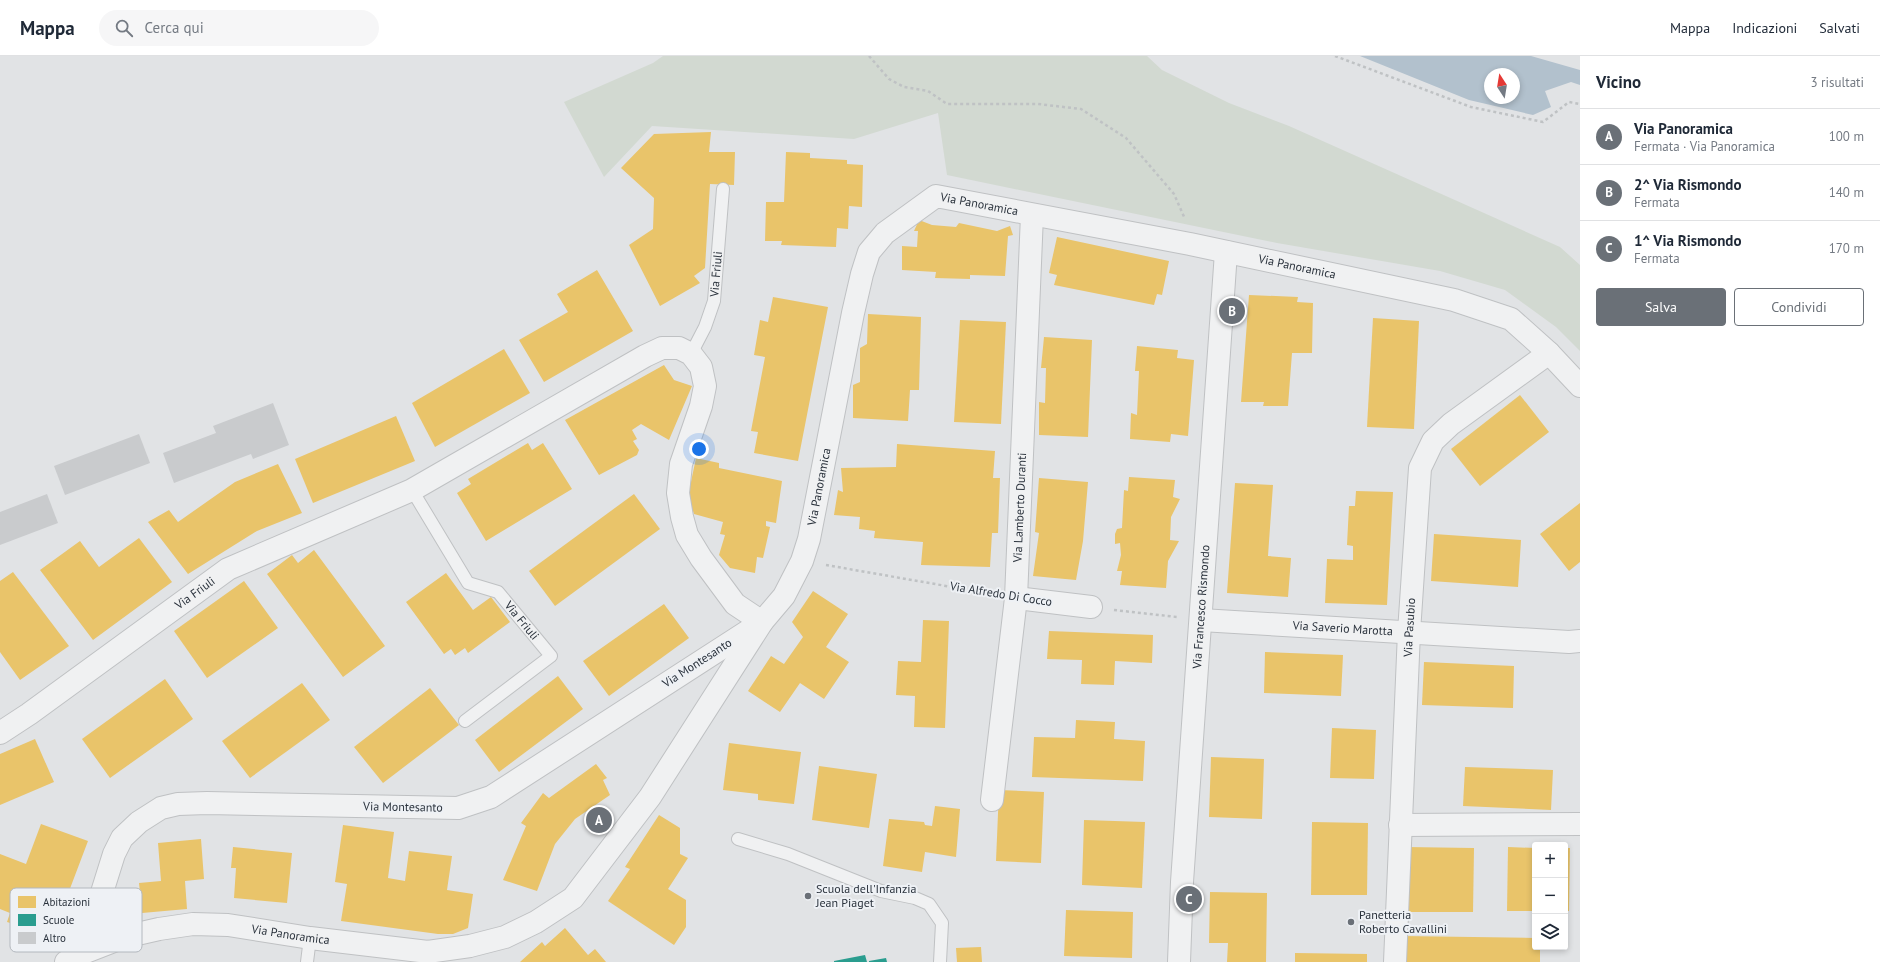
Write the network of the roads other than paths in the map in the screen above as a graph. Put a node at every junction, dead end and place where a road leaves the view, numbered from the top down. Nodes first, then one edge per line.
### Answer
1 (723, 189) dead end
2 (1032, 215) junction
3 (1226, 252) junction
4 (1548, 353) junction
5 (691, 354) junction
6 (1580, 386) edge
7 (412, 490) junction
8 (1016, 598) junction
9 (1091, 607) road end
10 (1201, 620) junction
11 (762, 622) junction
12 (1408, 632) junction
13 (1580, 641) edge
14 (465, 721) dead end
15 (0, 733) edge
16 (992, 800) dead end
17 (1580, 824) edge
18 (1400, 825) junction
19 (738, 840) dead end
20 (101, 888) edge
21 (142, 933) edge
22 (310, 938) junction
23 (86, 952) edge
24 (74, 957) edge
25 (427, 957) edge
26 (307, 962) edge
27 (940, 962) edge
28 (1179, 962) edge
29 (1395, 962) edge

1 - 5 lane, Via Friuli
2 - 3 street, Via Panoramica
2 - 8 street, Via Lamberto Duranti
2 - 11 street, Via Panoramica
3 - 4 street, Via Panoramica
3 - 10 street, Via Francesco Rismondo
4 - 6 street, Via Panoramica
4 - 12 street, Via Pasubio
5 - 7 street, Via Friuli
5 - 11 street
7 - 14 lane, Via Friuli
7 - 15 street, Via Friuli
8 - 9 street, Via Alfredo Di Cocco
8 - 16 street, Via Lamberto Duranti
10 - 12 street, Via Saverio Marotta
10 - 28 street, Via Francesco Rismondo
11 - 20 street, Via Montesanto
11 - 25 street, Via Panoramica
12 - 13 street, Via Saverio Marotta
12 - 18 street, Via Pasubio
17 - 18 street
18 - 29 street, Via Pasubio
19 - 27 lane
21 - 22 street, Via Panoramica
22 - 25 street, Via Panoramica
22 - 26 lane
23 - 24 street, Via Panoramica

